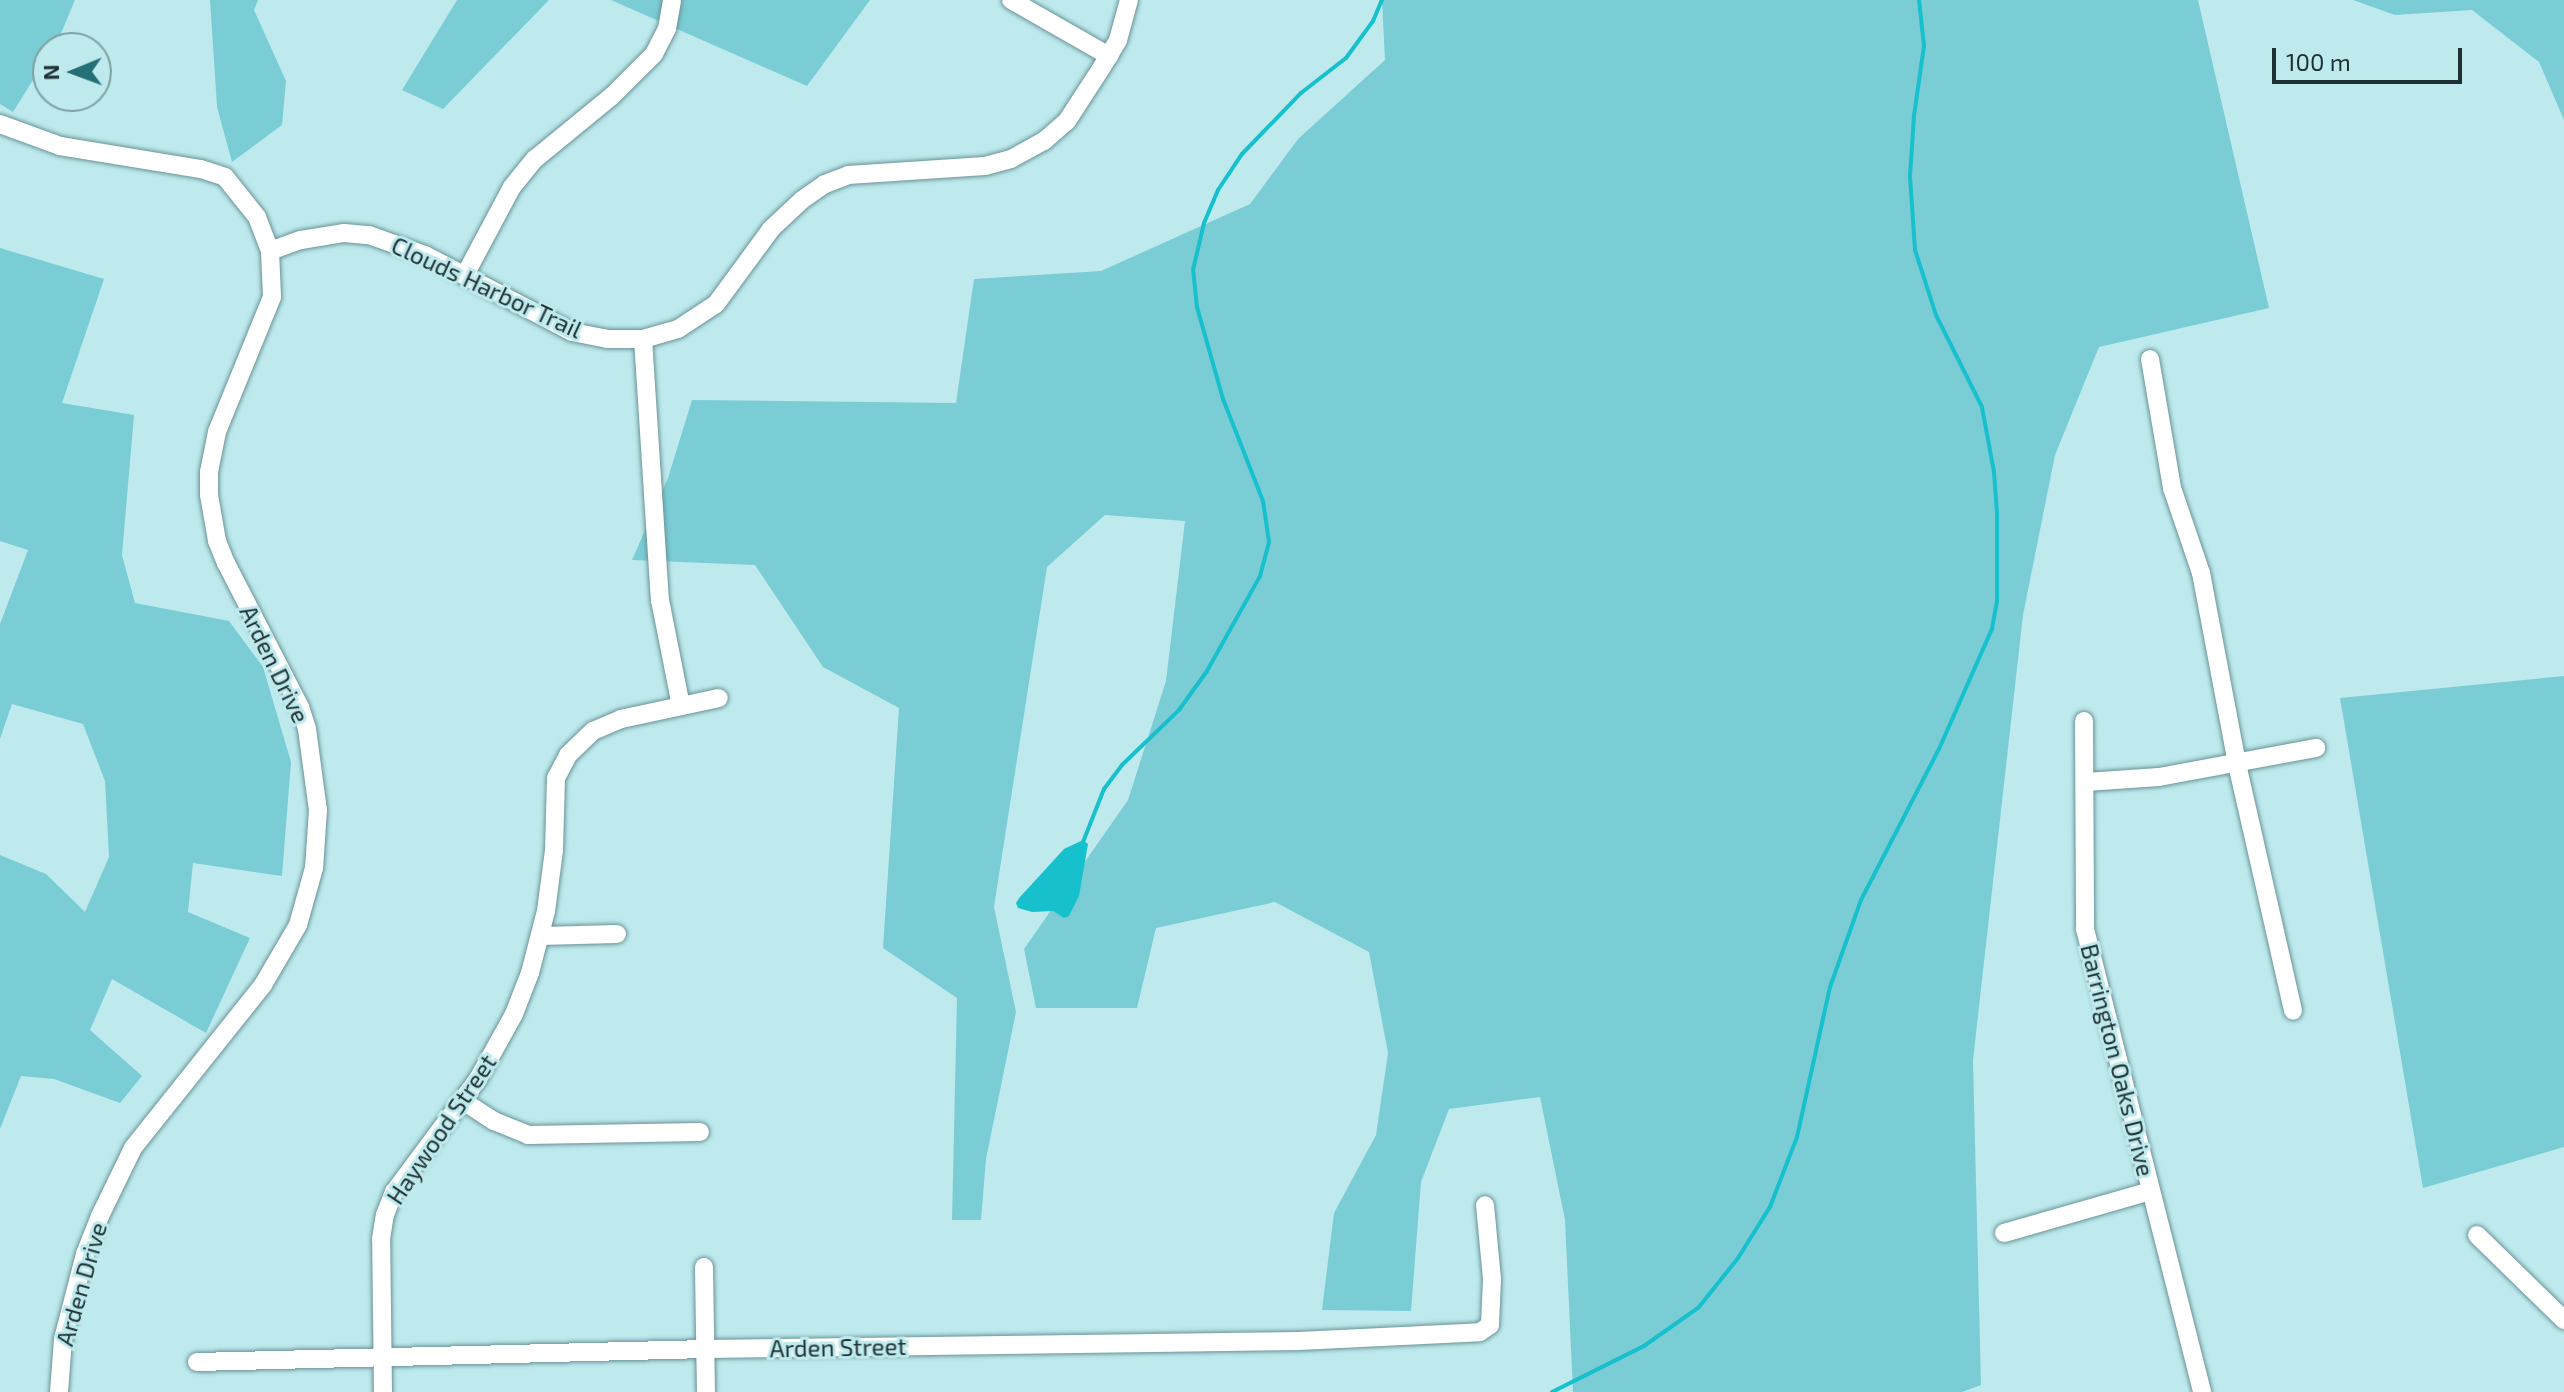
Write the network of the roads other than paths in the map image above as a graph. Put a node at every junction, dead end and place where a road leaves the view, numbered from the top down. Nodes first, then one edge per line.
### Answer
1 (672, 0) edge
2 (1011, 0) edge
3 (1129, 0) edge
4 (1109, 56) junction
5 (0, 124) edge
6 (270, 251) junction
7 (465, 275) junction
8 (643, 339) junction
9 (2150, 359) dead end
10 (719, 698) dead end
11 (681, 706) junction
12 (2084, 721) dead end
13 (2316, 748) dead end
14 (2237, 764) junction
15 (2086, 782) junction
16 (617, 934) dead end
17 (540, 936) junction
18 (2293, 1011) dead end
19 (463, 1101) junction
20 (700, 1132) dead end
21 (2150, 1191) junction
22 (1485, 1205) dead end
23 (2004, 1233) dead end
24 (2477, 1235) dead end
25 (704, 1267) dead end
26 (2564, 1320) edge
27 (706, 1349) junction
28 (382, 1357) junction
29 (197, 1362) dead end
30 (59, 1392) edge
31 (383, 1392) edge
32 (706, 1392) edge
33 (2202, 1392) edge

1 - 7 street
2 - 4 street
3 - 4 street, Clouds Harbor Trail
4 - 8 street, Clouds Harbor Trail
5 - 6 street, Arden Drive
6 - 7 street, Clouds Harbor Trail
6 - 30 street, Arden Drive
7 - 8 street, Clouds Harbor Trail
8 - 11 street
9 - 14 street
10 - 11 street, Haywood Street
11 - 17 street, Haywood Street
12 - 15 street, Barrington Oaks Drive
13 - 14 street
14 - 15 street
14 - 18 street
15 - 21 street, Barrington Oaks Drive
16 - 17 street
17 - 19 street, Haywood Street
19 - 20 street
19 - 28 street, Haywood Street
21 - 23 street
21 - 33 street, Barrington Oaks Drive
22 - 27 street, Arden Street
24 - 26 street
25 - 27 street
27 - 28 street, Arden Street
27 - 32 street
28 - 29 street, Arden Street
28 - 31 street, Haywood Street

